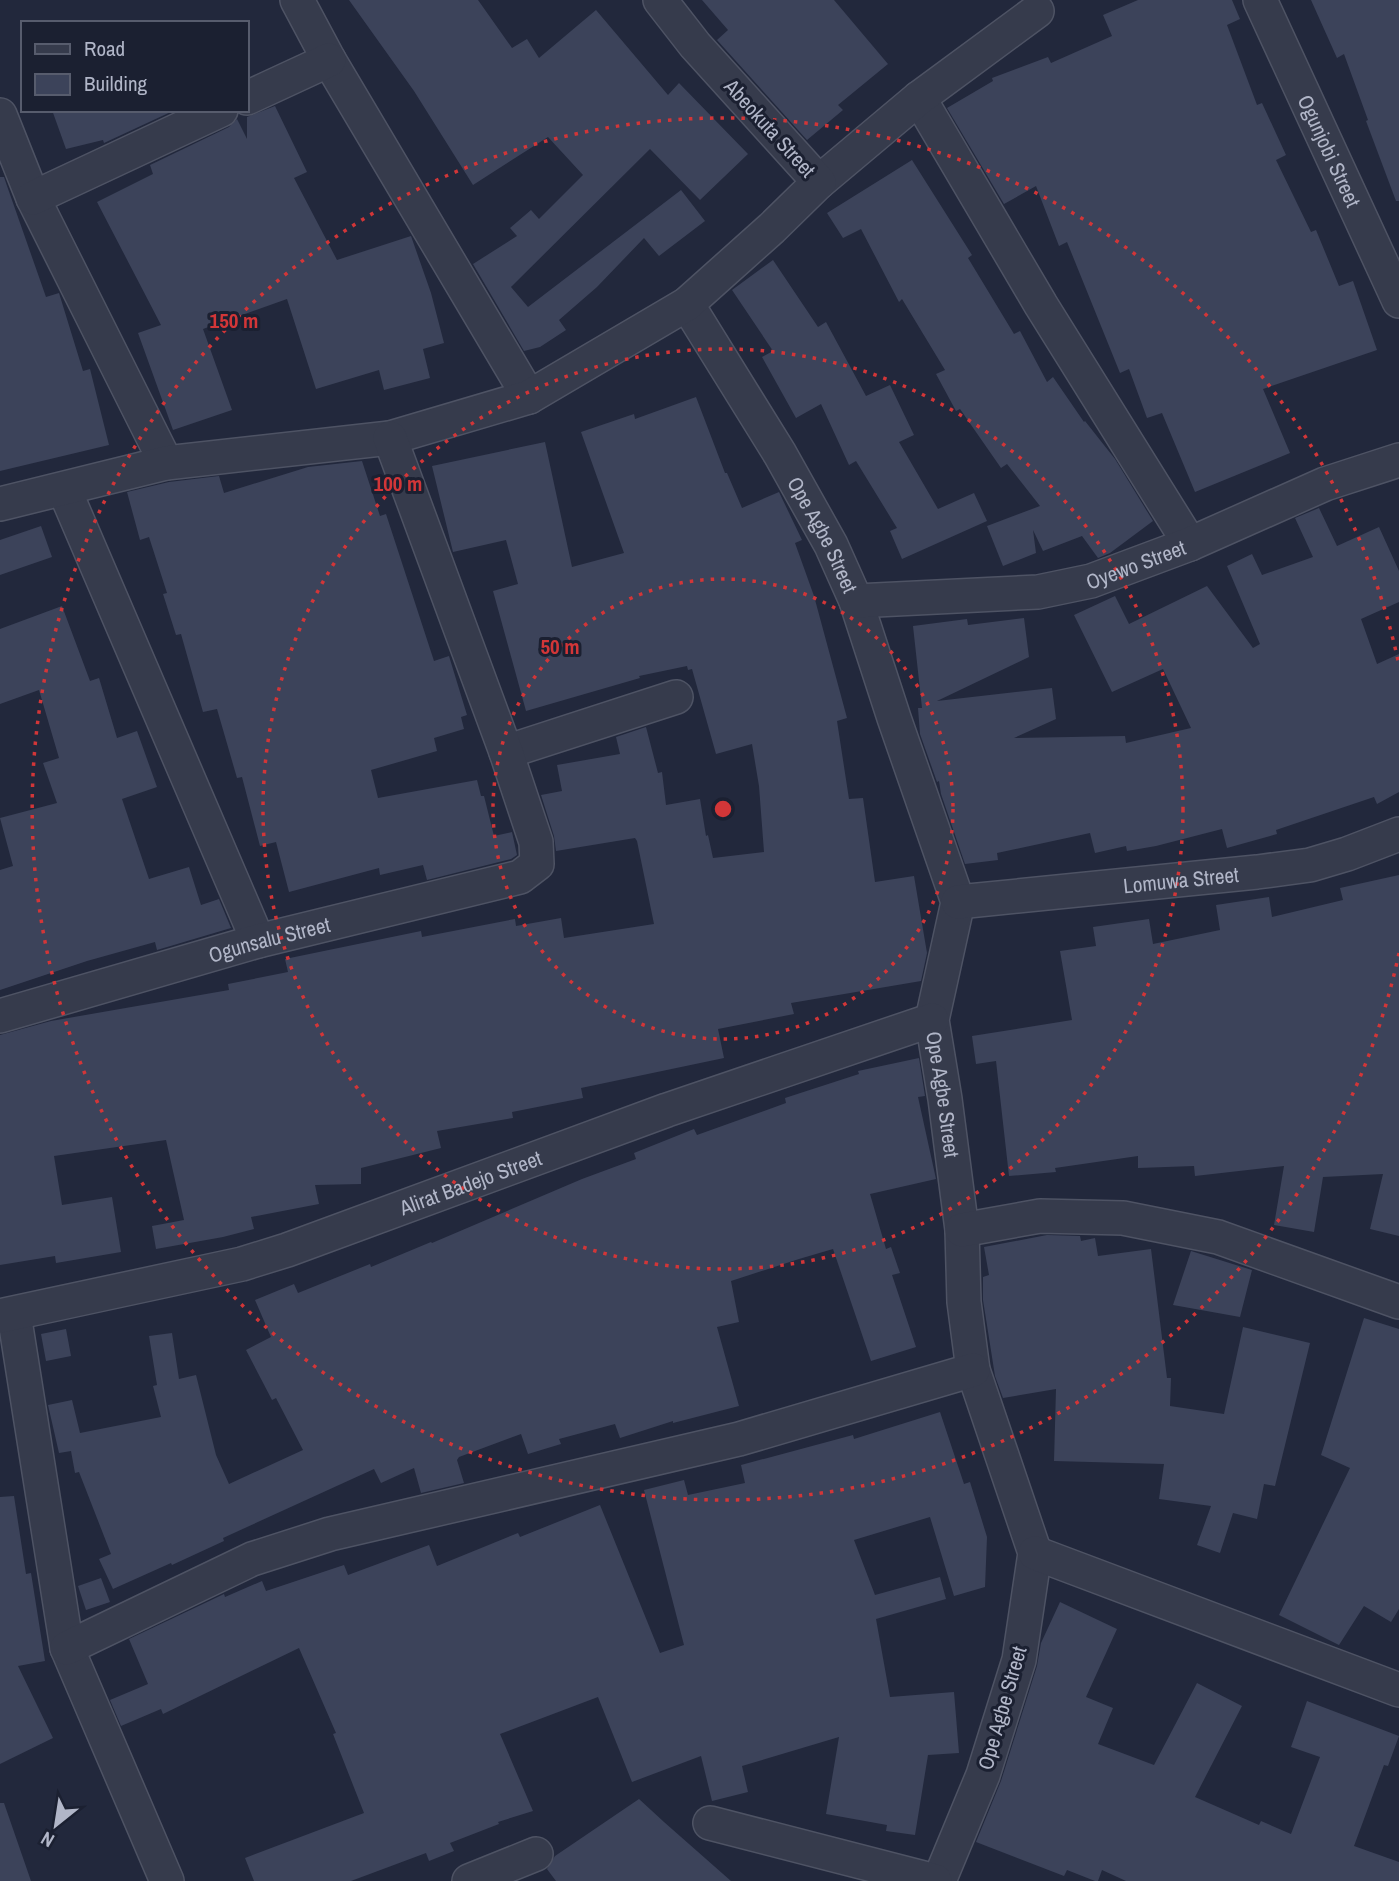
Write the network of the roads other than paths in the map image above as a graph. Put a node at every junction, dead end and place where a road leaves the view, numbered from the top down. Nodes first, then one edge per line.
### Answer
1 (297, 0) edge
2 (660, 0) edge
3 (1260, 0) edge
4 (1037, 11) dead end
5 (329, 60) junction
6 (248, 98) edge
7 (919, 98) junction
8 (217, 112) edge
9 (0, 115) edge
10 (819, 182) junction
11 (33, 198) junction
12 (1399, 301) edge
13 (687, 304) junction
14 (528, 397) junction
15 (390, 438) junction
16 (1399, 460) edge
17 (166, 463) junction
18 (64, 489) junction
19 (0, 504) edge
20 (1190, 544) junction
21 (856, 601) junction
22 (676, 697) dead end
23 (506, 752) junction
24 (1399, 834) edge
25 (958, 902) junction
26 (258, 941) junction
27 (0, 1016) edge
28 (932, 1020) junction
29 (962, 1230) junction
30 (1399, 1302) edge
31 (7, 1315) edge
32 (973, 1370) junction
33 (1035, 1553) junction
34 (67, 1648) junction
35 (1399, 1690) edge
36 (710, 1823) dead end
37 (536, 1854) dead end
38 (167, 1881) edge
39 (469, 1881) edge
40 (937, 1881) edge

1 - 5 street
2 - 10 street, Abeokuta Street
3 - 12 street, Ogunjobi Street
4 - 7 street
5 - 6 street
5 - 14 street
7 - 10 street
7 - 20 street
8 - 11 street
9 - 11 street
10 - 13 street, Abeokuta Street
11 - 17 street
13 - 14 street, Abeokuta Street
13 - 21 street, Ope Agbe Street
14 - 15 street, Abeokuta Street
15 - 17 street, Abeokuta Street
15 - 23 street
16 - 20 street, Oyewo Street
17 - 18 street, Abeokuta Street
18 - 19 street, Abeokuta Street
18 - 26 street
20 - 21 street, Oyewo Street
21 - 25 street, Ope Agbe Street
22 - 23 street
23 - 26 street, Ogunsalu Street
24 - 25 street, Lomuwa Street
25 - 28 street, Ope Agbe Street
26 - 27 street, Ogunsalu Street
28 - 29 street, Ope Agbe Street
28 - 31 street, Alirat Badejo Street
29 - 30 street
29 - 32 street, Ope Agbe Street
31 - 34 street
32 - 33 street, Ope Agbe Street
32 - 34 street
33 - 35 street
33 - 40 street, Ope Agbe Street
34 - 38 street
36 - 40 street
37 - 39 street

